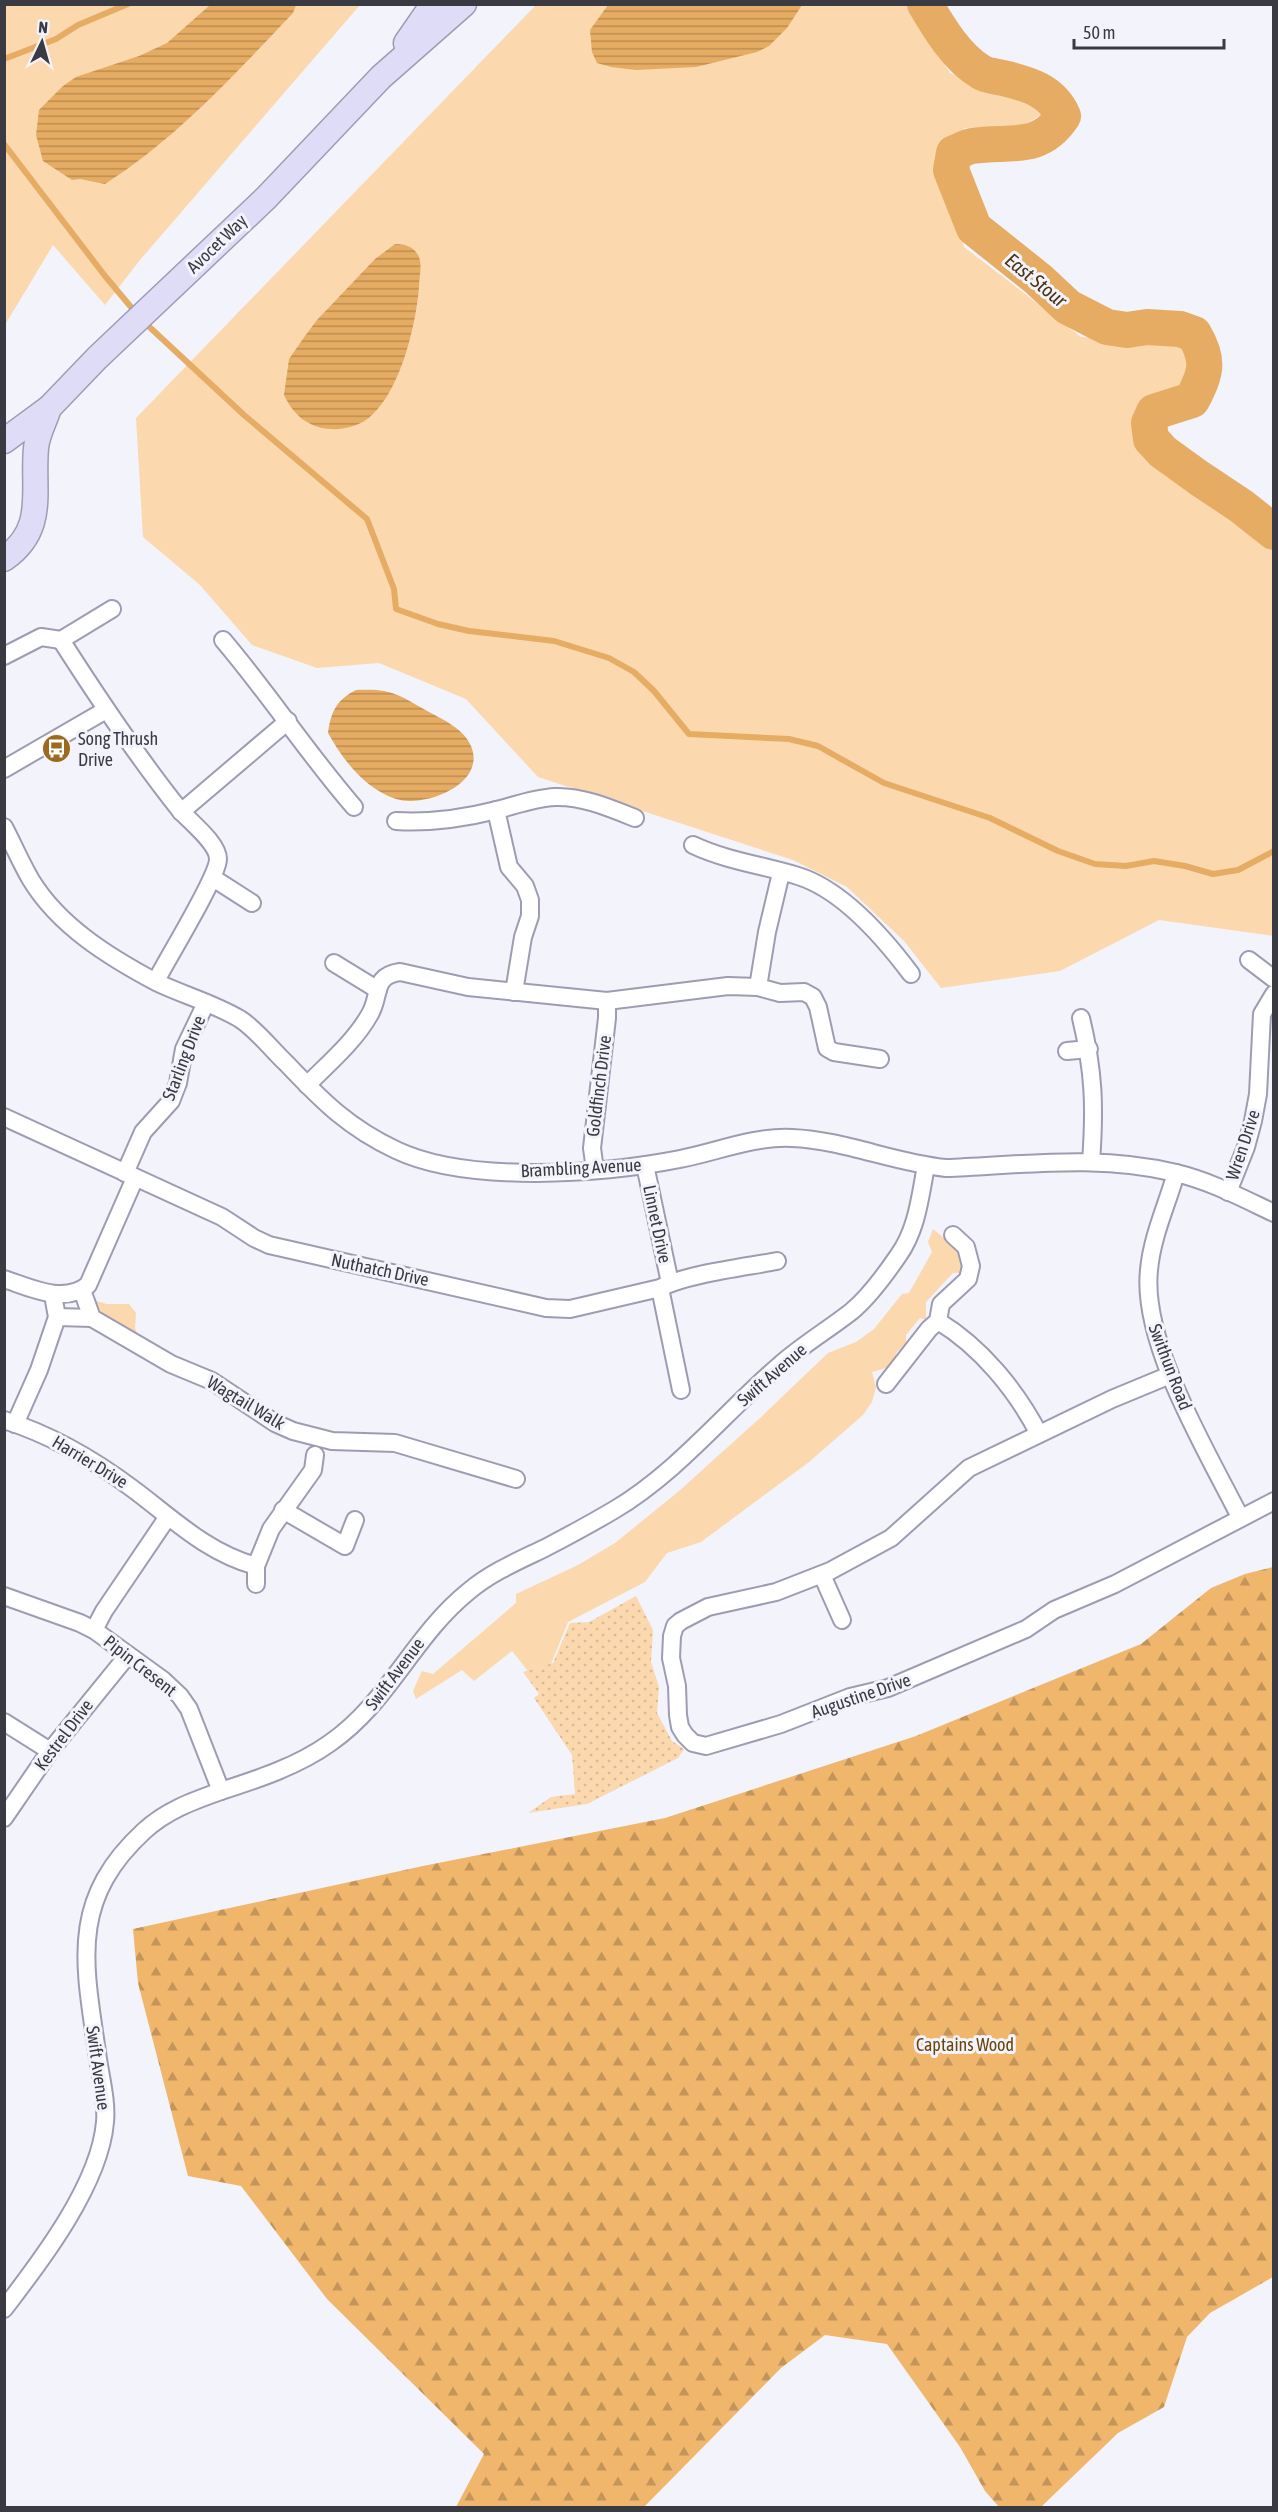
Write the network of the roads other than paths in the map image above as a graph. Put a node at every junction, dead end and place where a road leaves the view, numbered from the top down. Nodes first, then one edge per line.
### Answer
1 (433, 4) edge
2 (464, 4) edge
3 (381, 77) junction
4 (49, 408) junction
5 (4, 441) edge
6 (4, 559) edge
7 (112, 609) dead end
8 (61, 640) junction
9 (223, 640) dead end
10 (4, 656) edge
11 (105, 710) junction
12 (288, 721) junction
13 (4, 769) edge
14 (354, 807) dead end
15 (496, 810) junction
16 (181, 812) junction
17 (635, 818) dead end
18 (396, 820) dead end
19 (4, 827) edge
20 (693, 845) dead end
21 (781, 873) junction
22 (213, 878) junction
23 (252, 903) dead end
24 (1250, 960) dead end
25 (334, 963) dead end
26 (911, 974) dead end
27 (1274, 980) edge
28 (156, 981) junction
29 (758, 987) junction
30 (378, 990) junction
31 (514, 992) junction
32 (1274, 994) edge
33 (607, 1001) junction
34 (206, 1003) junction
35 (1081, 1018) dead end
36 (1089, 1049) junction
37 (1067, 1051) dead end
38 (880, 1059) dead end
39 (307, 1085) junction
40 (4, 1117) edge
41 (1091, 1162) junction
42 (645, 1165) junction
43 (926, 1166) junction
44 (595, 1170) junction
45 (1176, 1173) junction
46 (130, 1175) junction
47 (1228, 1192) junction
48 (1274, 1213) edge
49 (953, 1235) dead end
50 (777, 1261) dead end
51 (4, 1279) edge
52 (665, 1286) junction
53 (82, 1290) junction
54 (53, 1295) junction
55 (57, 1317) junction
56 (92, 1318) junction
57 (938, 1321) junction
58 (1170, 1375) junction
59 (886, 1384) dead end
60 (681, 1390) dead end
61 (10, 1422) edge
62 (1039, 1434) junction
63 (315, 1455) dead end
64 (516, 1479) dead end
65 (1274, 1501) edge
66 (283, 1510) junction
67 (1240, 1517) junction
68 (167, 1518) junction
69 (355, 1520) dead end
70 (256, 1566) junction
71 (822, 1575) junction
72 (256, 1584) dead end
73 (4, 1596) edge
74 (842, 1620) dead end
75 (94, 1630) junction
76 (128, 1655) junction
77 (4, 1722) edge
78 (50, 1751) junction
79 (221, 1791) junction
80 (4, 1818) edge
81 (4, 2309) edge

1 - 3 street, Avocet Way
2 - 3 street, Avocet Way
3 - 4 street, Avocet Way
4 - 5 street, Avocet Way
4 - 6 street, Avocet Way
7 - 8 street
8 - 10 street
8 - 11 street
9 - 12 street
11 - 13 street
11 - 16 street
12 - 14 street
12 - 16 street
15 - 17 street
15 - 18 street
15 - 31 street
16 - 22 street
19 - 28 street, Brambling Avenue
20 - 21 street
21 - 26 street
21 - 29 street
22 - 23 street
22 - 28 street
24 - 27 street
25 - 30 street
28 - 34 street, Brambling Avenue
29 - 33 street
29 - 38 street
30 - 31 street
30 - 39 street
31 - 33 street
32 - 47 street, Wren Drive
33 - 44 street, Goldfinch Drive
34 - 39 street, Brambling Avenue
34 - 46 street, Starling Drive
35 - 36 street
36 - 37 street
36 - 41 street
39 - 44 street, Brambling Avenue
40 - 46 street, Nuthatch Drive
41 - 43 street, Brambling Avenue
41 - 45 street, Brambling Avenue
42 - 43 street, Brambling Avenue
42 - 44 street, Brambling Avenue
42 - 52 street, Linnet Drive
43 - 79 street, Swift Avenue
45 - 47 street, Brambling Avenue
45 - 58 street, Swithun Road
46 - 52 street, Nuthatch Drive
46 - 53 street
47 - 48 street, Brambling Avenue
49 - 57 street
50 - 52 street, Nuthatch Drive
51 - 54 street
52 - 60 street, Linnet Drive
53 - 54 street
53 - 56 street
54 - 55 street
55 - 56 street, Wagtail Walk
55 - 61 street
56 - 64 street, Wagtail Walk
57 - 59 street
57 - 62 street
58 - 62 street, Augustine Drive
58 - 67 street, Swithun Road
61 - 68 street, Harrier Drive
62 - 71 street, Augustine Drive
63 - 66 street
65 - 67 street, Augustine Drive
66 - 69 street
66 - 70 street
67 - 71 street, Augustine Drive
68 - 70 street, Harrier Drive
68 - 75 street
70 - 72 street
71 - 74 street
73 - 75 street, Pipin Cresent
75 - 76 street, Pipin Cresent
76 - 78 street, Kestrel Drive
76 - 79 street, Pipin Cresent
77 - 78 street
78 - 80 street, Kestrel Drive
79 - 81 street, Swift Avenue

